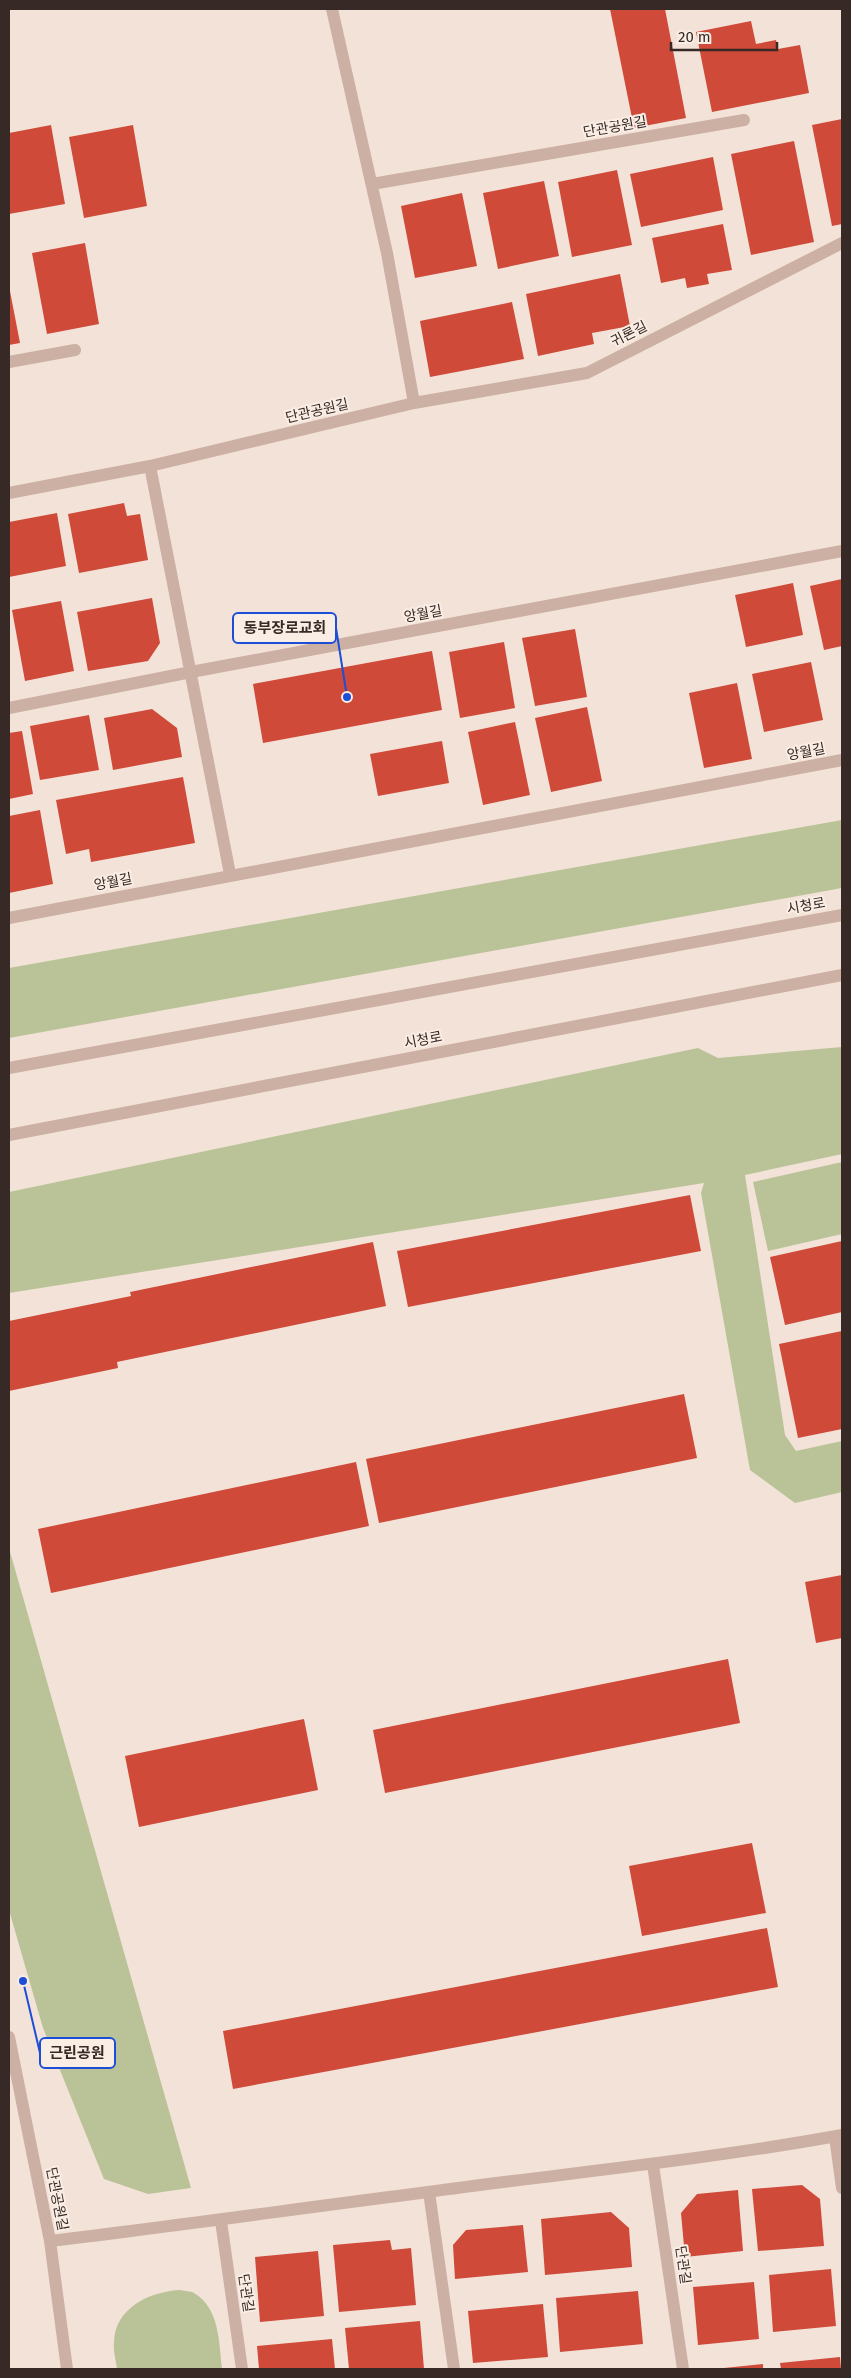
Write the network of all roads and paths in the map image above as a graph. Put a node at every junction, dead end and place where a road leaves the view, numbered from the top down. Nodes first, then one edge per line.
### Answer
1 (332, 9) edge
2 (744, 120) dead end
3 (372, 184) junction
4 (842, 244) edge
5 (75, 350) dead end
6 (9, 362) edge
7 (414, 403) junction
8 (150, 466) junction
9 (9, 493) edge
10 (842, 551) edge
11 (191, 672) junction
12 (9, 708) edge
13 (842, 760) edge
14 (230, 874) junction
15 (842, 915) edge
16 (9, 918) edge
17 (842, 975) edge
18 (9, 1068) edge
19 (9, 1135) edge
20 (9, 2037) edge
21 (839, 2136) edge
22 (653, 2165) junction
23 (842, 2188) edge
24 (429, 2192) junction
25 (222, 2221) junction
26 (50, 2241) junction
27 (67, 2369) edge
28 (242, 2369) edge
29 (454, 2369) edge
30 (683, 2369) edge

1 - 3 street
2 - 3 street, 단관공원길
3 - 7 street
4 - 7 street, 귀론길
5 - 6 street
7 - 8 street, 단관공원길
8 - 9 street, 단관공원길
8 - 11 street
10 - 11 street, 앙월길
11 - 12 street, 앙월길
11 - 14 street
13 - 14 street, 앙월길
14 - 16 street, 앙월길
15 - 18 street, 시청로
17 - 19 street, 시청로
20 - 26 street, 단관공원길
21 - 22 street
21 - 23 street
22 - 24 street
22 - 30 street, 단관길
24 - 25 street
24 - 29 street
25 - 26 street
25 - 28 street, 단관길
26 - 27 street, 단관공원길

